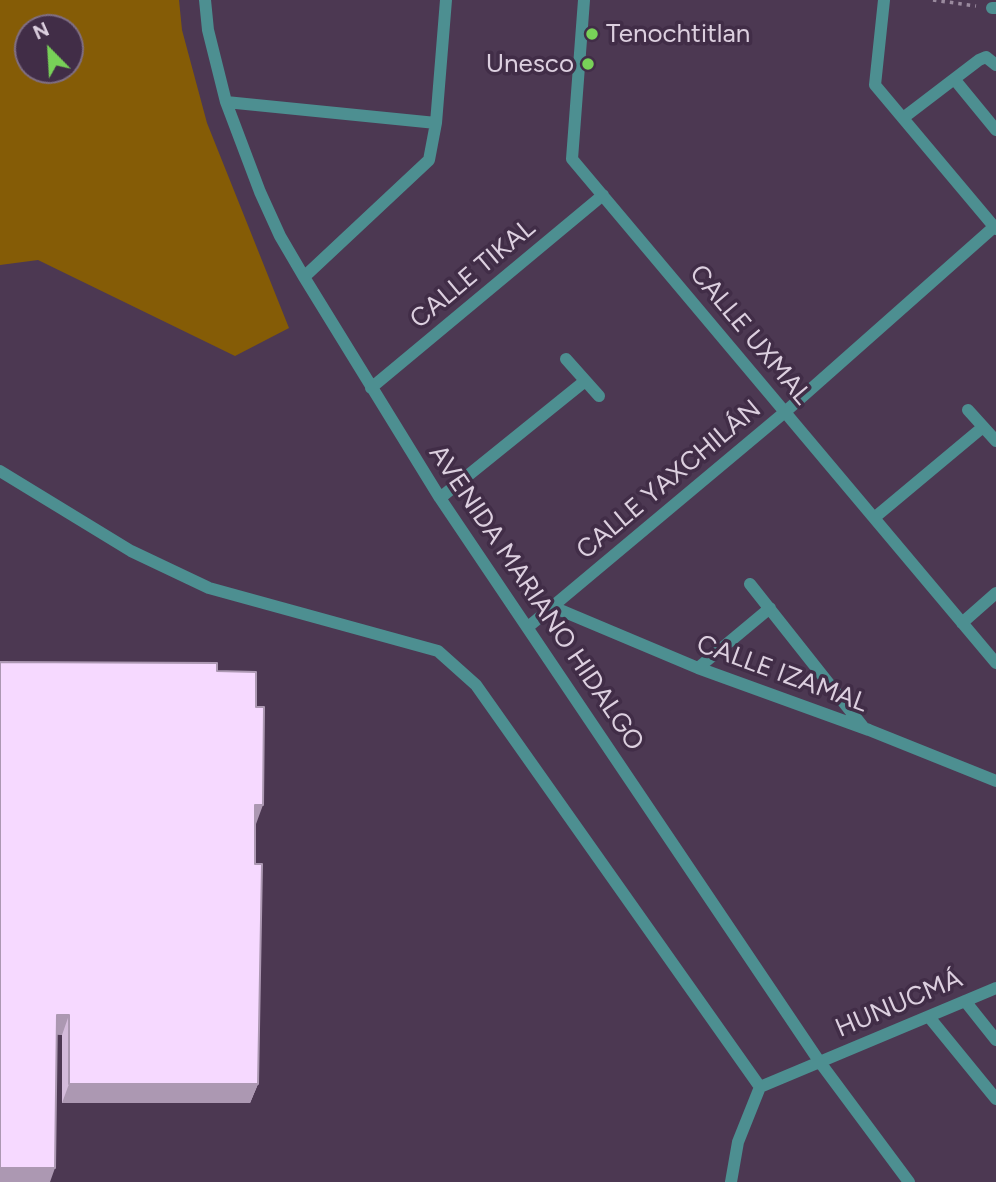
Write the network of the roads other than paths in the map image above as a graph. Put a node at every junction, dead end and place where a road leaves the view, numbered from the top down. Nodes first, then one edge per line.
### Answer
1 (205, 0) edge
2 (446, 0) edge
3 (584, 0) edge
4 (884, 0) edge
5 (996, 65) edge
6 (954, 79) junction
7 (226, 102) junction
8 (903, 118) junction
9 (436, 123) junction
10 (996, 130) edge
11 (603, 195) junction
12 (995, 228) edge
13 (304, 277) junction
14 (566, 359) dead end
15 (585, 381) junction
16 (371, 388) junction
17 (599, 396) dead end
18 (968, 410) dead end
19 (785, 412) junction
20 (983, 427) junction
21 (996, 441) edge
22 (0, 471) edge
23 (440, 498) junction
24 (874, 518) junction
25 (750, 584) dead end
26 (996, 593) edge
27 (553, 607) junction
28 (770, 608) junction
29 (962, 622) junction
30 (528, 626) junction
31 (996, 663) edge
32 (698, 668) junction
33 (865, 729) junction
34 (996, 781) edge
35 (996, 988) edge
36 (965, 1001) junction
37 (929, 1017) junction
38 (996, 1040) edge
39 (818, 1061) junction
40 (760, 1087) junction
41 (996, 1099) edge
42 (731, 1182) edge
43 (909, 1182) edge

1 - 7 street, AVENIDA MARIANO HIDALGO
2 - 9 street
3 - 11 street, CALLE UXMAL
4 - 8 street
5 - 6 street
6 - 8 street
6 - 10 street
7 - 9 street
7 - 13 street, AVENIDA MARIANO HIDALGO
8 - 12 street
9 - 13 street
11 - 16 street, CALLE TIKAL
11 - 19 street, CALLE UXMAL
12 - 19 street, CALLE YAXCHILÁN
13 - 16 street, AVENIDA MARIANO HIDALGO
14 - 15 street
15 - 17 street
15 - 23 street
16 - 23 street, AVENIDA MARIANO HIDALGO
18 - 20 street
19 - 24 street, CALLE UXMAL
19 - 27 street, CALLE YAXCHILÁN
20 - 21 street
20 - 24 street
22 - 40 street
23 - 30 street, AVENIDA MARIANO HIDALGO
24 - 29 street, CALLE UXMAL
25 - 28 street
26 - 29 street
27 - 30 street, CALLE YAXCHILÁN
27 - 32 street, CALLE IZAMAL
28 - 32 street
28 - 33 street
29 - 31 street, CALLE UXMAL
30 - 39 street, AVENIDA MARIANO HIDALGO
32 - 33 street, CALLE IZAMAL
33 - 34 street, CALLE IZAMAL
35 - 36 street, HUNUCMÁ
36 - 37 street, HUNUCMÁ
36 - 38 street
37 - 39 street, HUNUCMÁ
37 - 41 street
39 - 40 street, HUNUCMÁ
39 - 43 street, AVENIDA MARIANO HIDALGO
40 - 42 street

